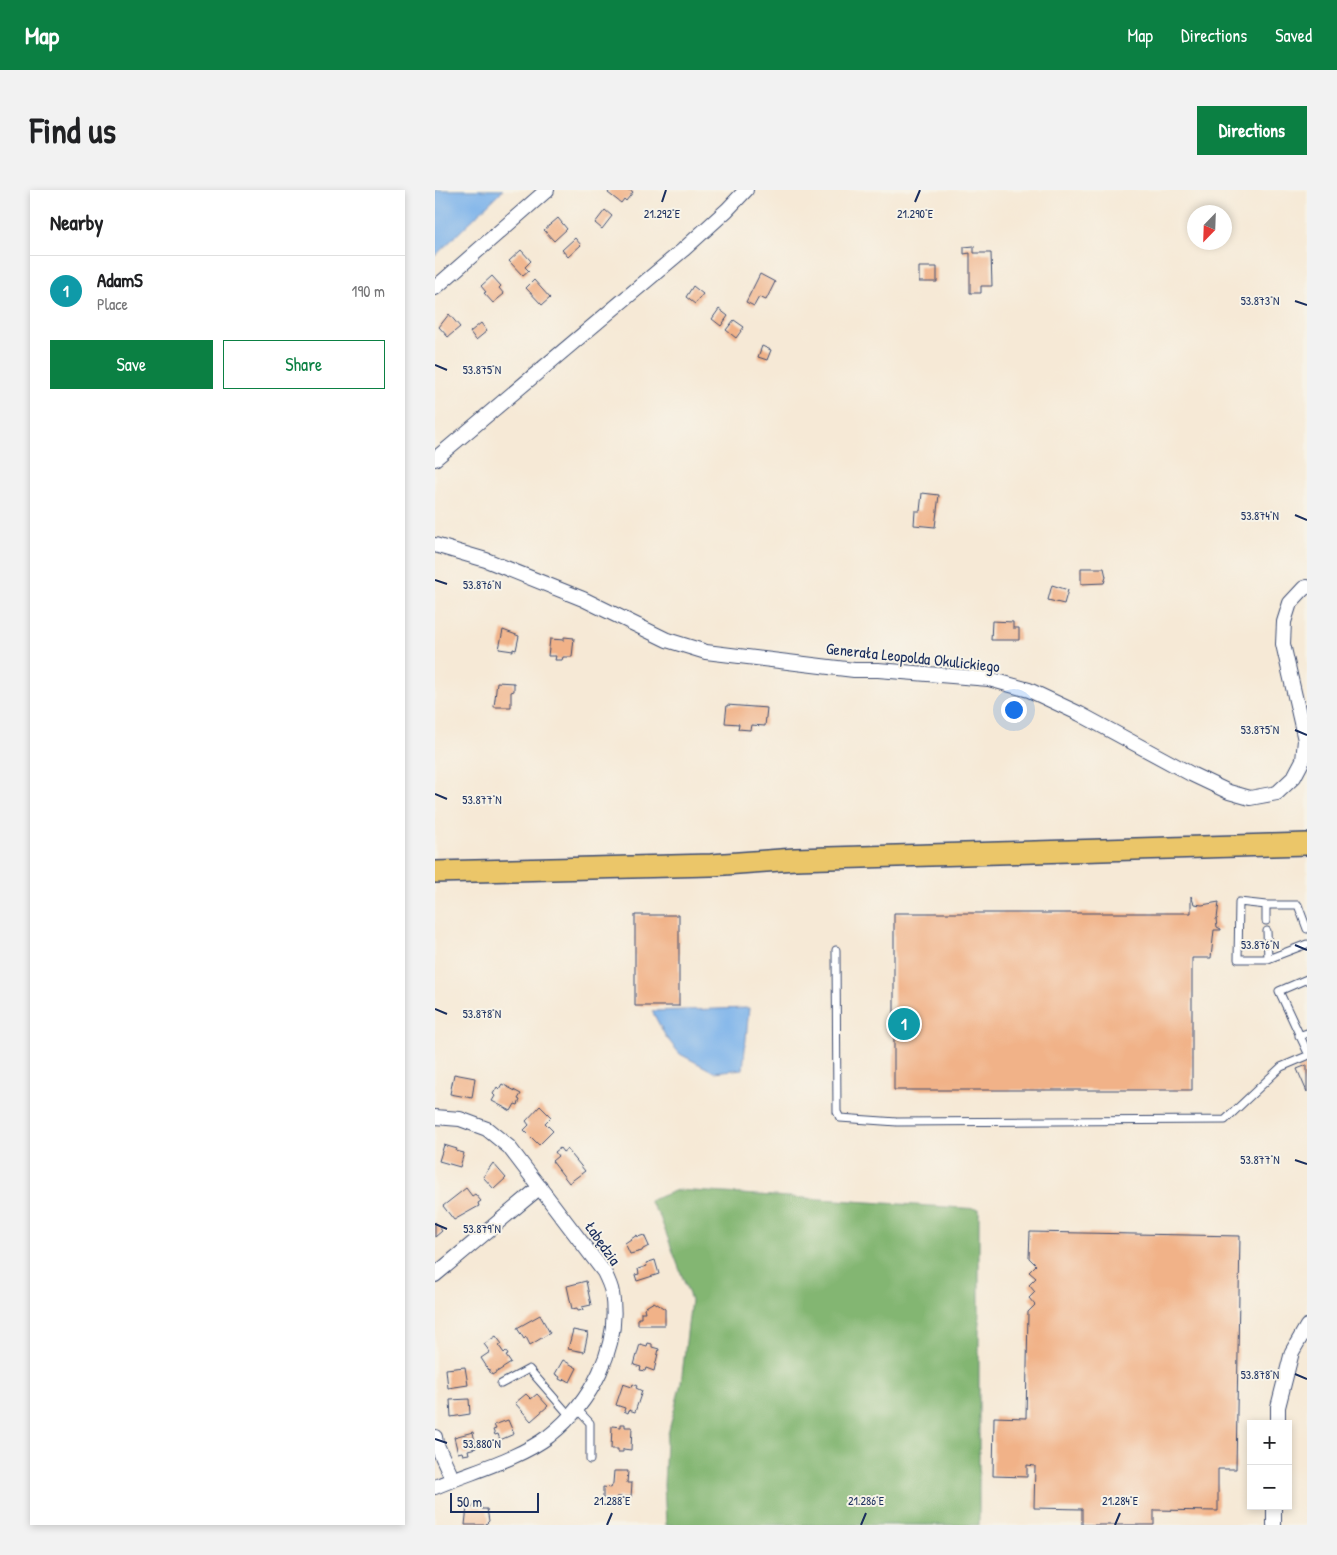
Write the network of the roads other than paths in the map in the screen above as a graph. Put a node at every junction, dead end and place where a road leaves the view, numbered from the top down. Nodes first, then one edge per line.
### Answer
1 (547, 190) edge
2 (746, 190) edge
3 (435, 288) edge
4 (435, 459) edge
5 (435, 545) edge
6 (1307, 587) edge
7 (1307, 844) edge
8 (1307, 859) edge
9 (711, 865) junction
10 (435, 872) edge
11 (1266, 905) junction
12 (1266, 921) dead end
13 (1307, 929) edge
14 (1267, 931) dead end
15 (1307, 944) edge
16 (836, 950) dead end
17 (1268, 959) junction
18 (1307, 979) edge
19 (1307, 1033) edge
20 (1299, 1036) junction
21 (1307, 1051) edge
22 (1307, 1056) edge
23 (435, 1117) edge
24 (540, 1187) junction
25 (435, 1275) edge
26 (1307, 1326) edge
27 (501, 1384) dead end
28 (574, 1412) junction
29 (1278, 1420) edge
30 (435, 1437) edge
31 (590, 1460) dead end
32 (453, 1480) junction
33 (435, 1488) edge
34 (1274, 1510) edge
35 (1274, 1525) edge

1 - 3 street
2 - 4 street
5 - 6 street, Generała Leopolda Okulickiego
7 - 9 main road
8 - 9 main road
9 - 10 main road
11 - 12 lane
11 - 13 lane
11 - 17 lane
14 - 17 lane
15 - 17 lane
16 - 22 lane
18 - 20 lane
19 - 20 lane
20 - 21 lane
23 - 24 street, Łabędzia
24 - 25 street
24 - 28 street, Łabędzia
26 - 29 street
27 - 28 lane
28 - 31 lane
28 - 32 street, Łabędzia
30 - 32 street
32 - 33 street, Łabędzia
34 - 35 street

